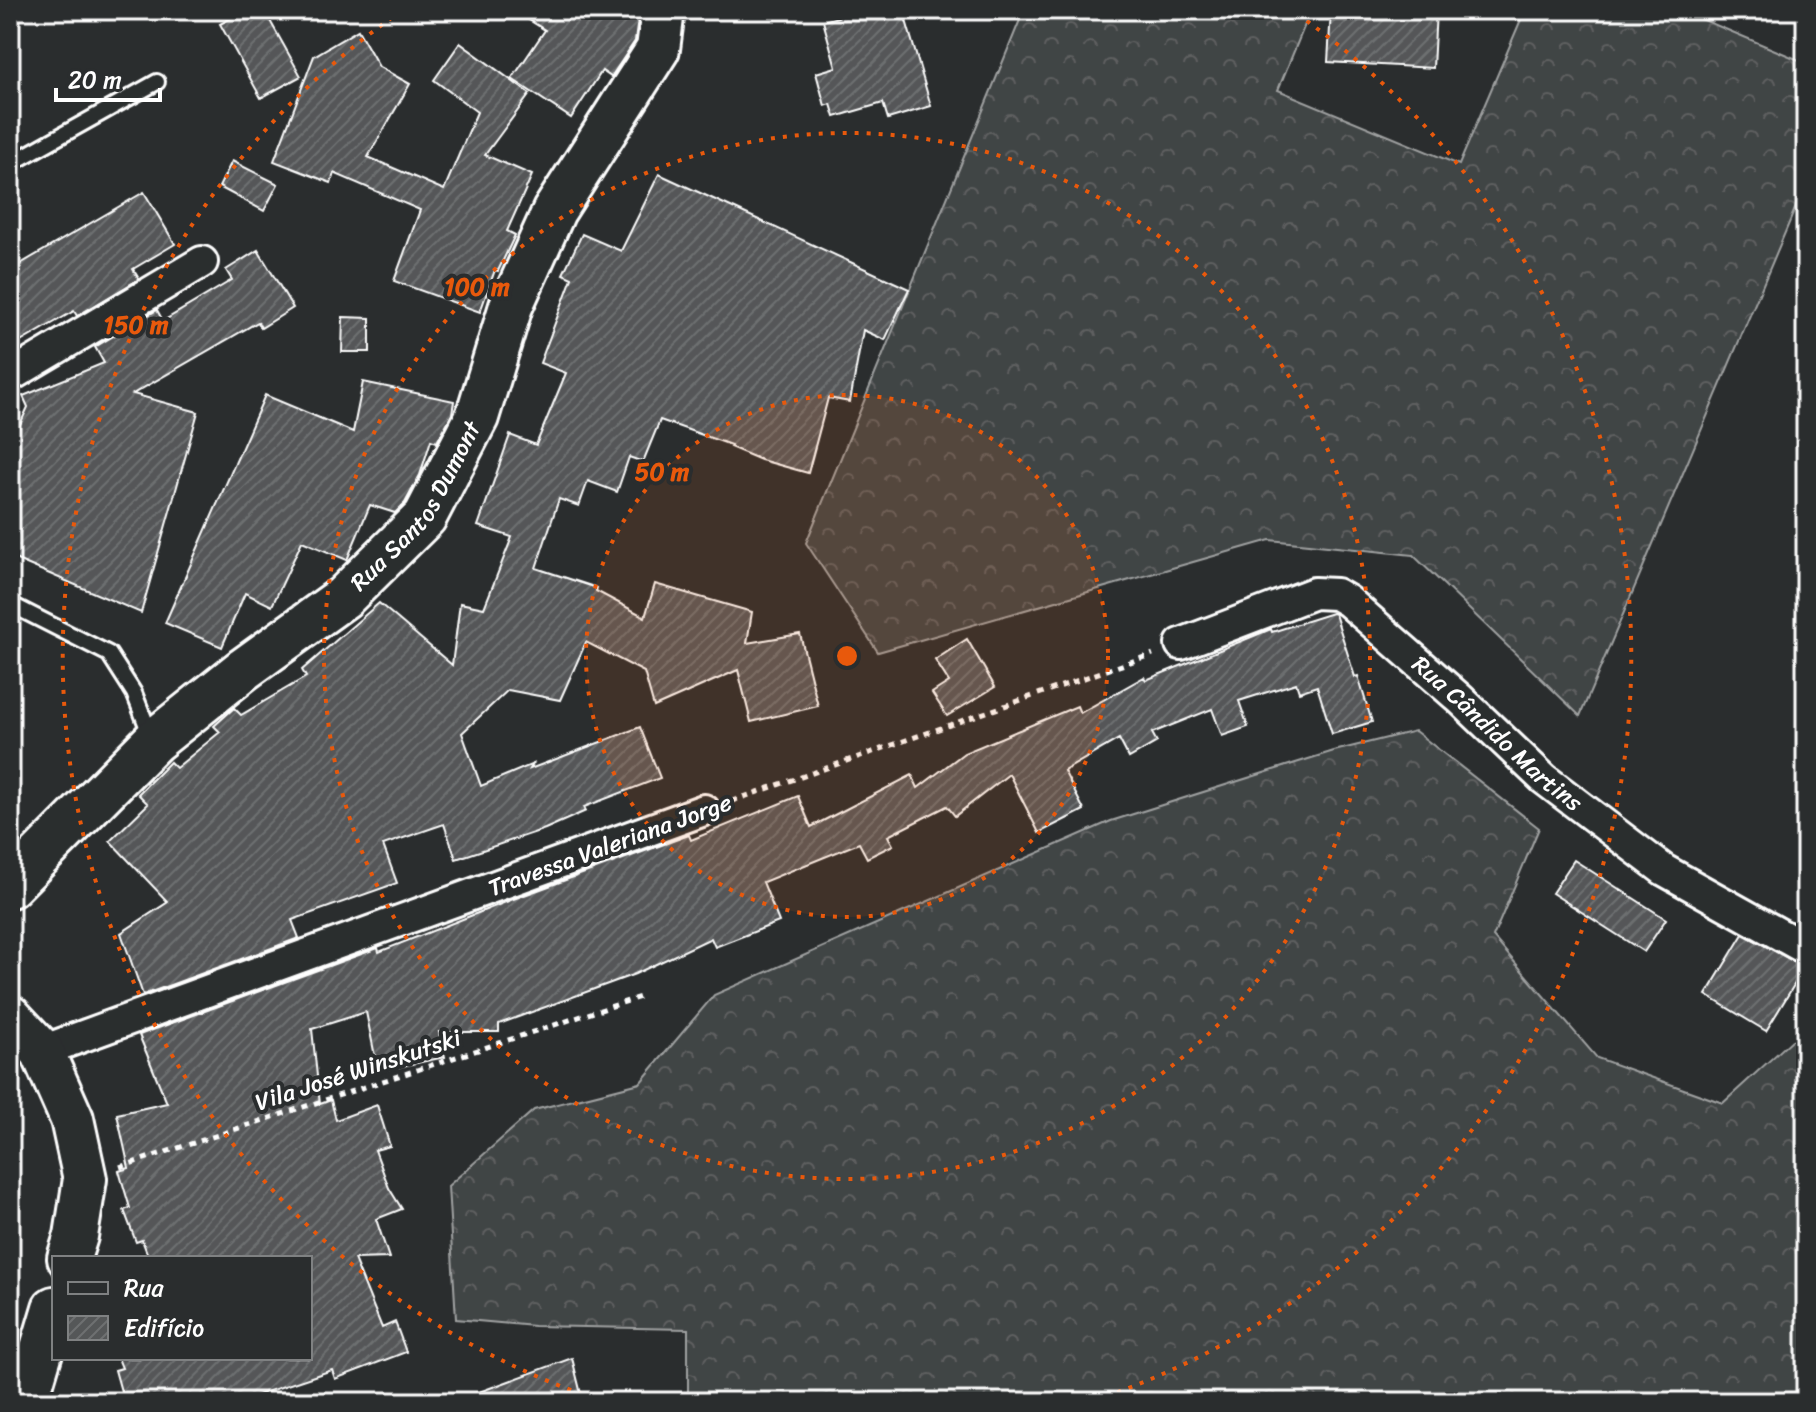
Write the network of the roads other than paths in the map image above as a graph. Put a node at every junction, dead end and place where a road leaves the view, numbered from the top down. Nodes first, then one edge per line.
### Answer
1 (663, 10) edge
2 (157, 82) dead end
3 (10, 164) edge
4 (202, 262) dead end
5 (10, 376) edge
6 (10, 604) edge
7 (1181, 644) road end
8 (154, 741) junction
9 (704, 810) road end
10 (10, 886) edge
11 (1806, 949) edge
12 (10, 1017) edge
13 (42, 1051) junction
14 (70, 1256) edge
15 (52, 1315) edge
16 (26, 1402) edge

1 - 8 main road, Rua Santos Dumont
2 - 3 lane
4 - 5 street
6 - 8 lane
7 - 11 street, Rua Cândido Martins
8 - 10 main road, Rua Santos Dumont
9 - 13 street, Travessa Valeriana Jorge
12 - 13 main road
13 - 14 main road
15 - 16 main road

